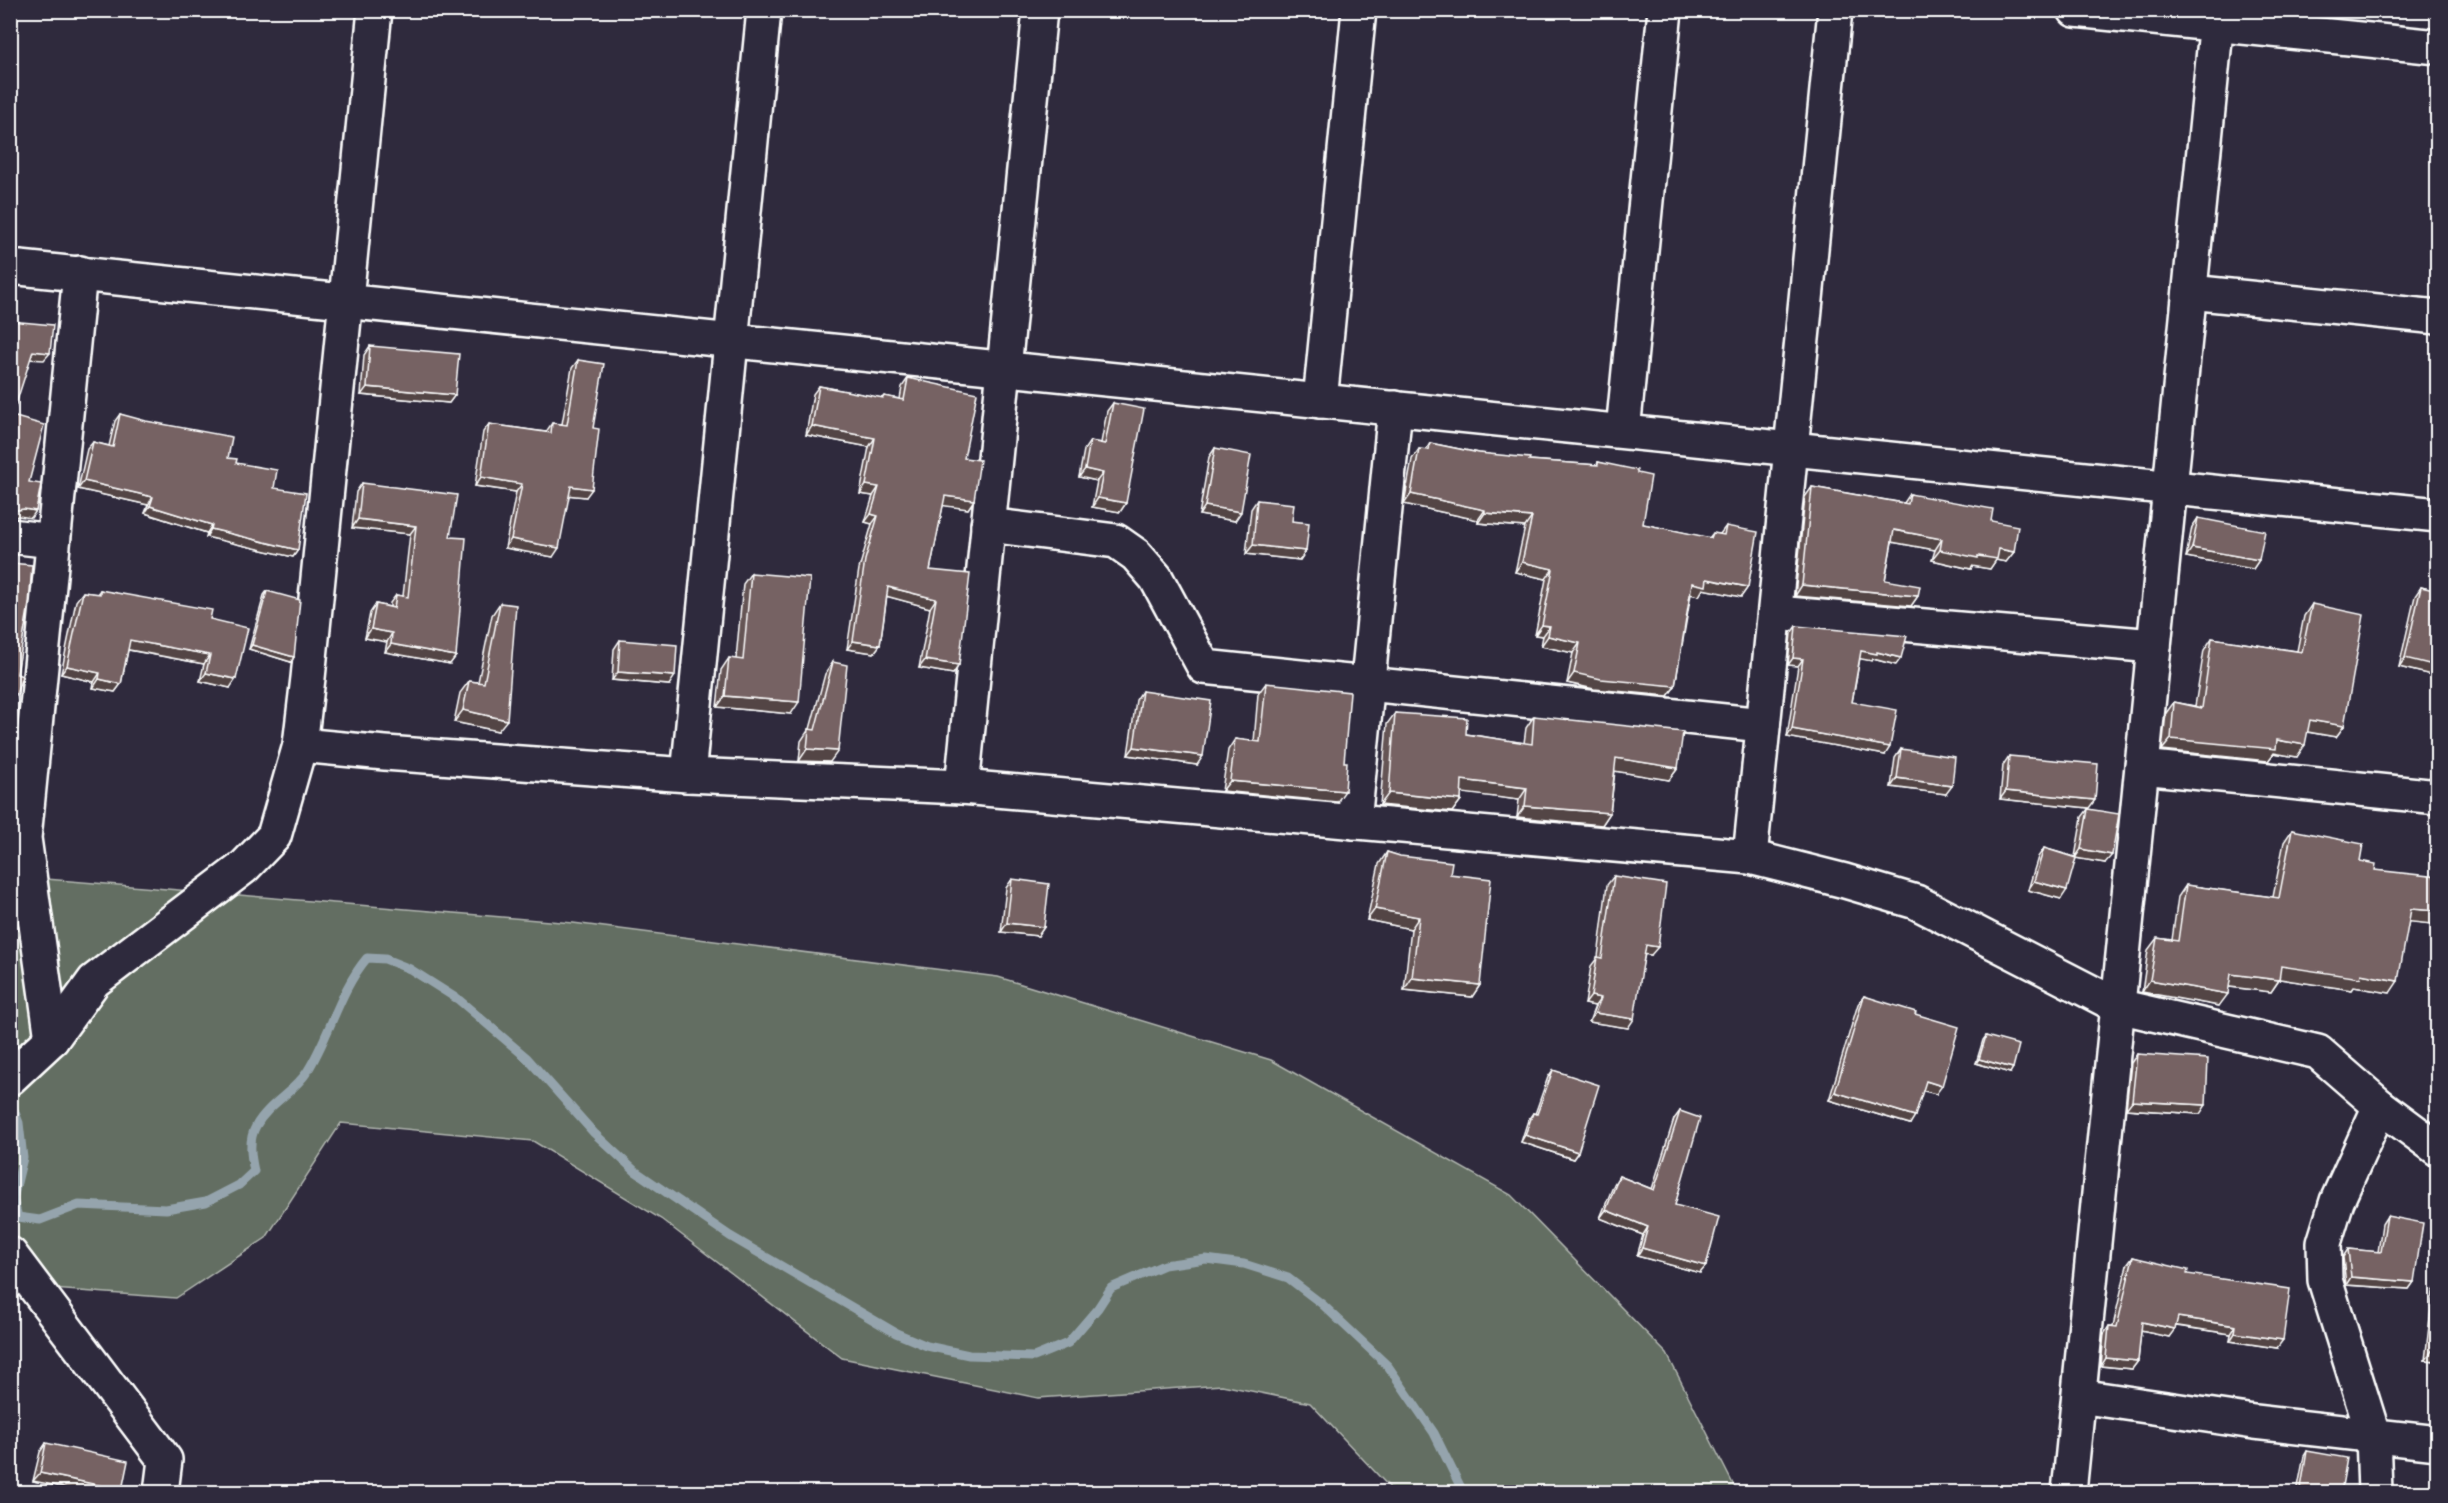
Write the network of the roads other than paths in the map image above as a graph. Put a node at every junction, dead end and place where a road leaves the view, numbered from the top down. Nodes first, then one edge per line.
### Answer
1 (375, 10) edge
2 (764, 10) edge
3 (1040, 10) edge
4 (1359, 10) edge
5 (1665, 10) edge
6 (1835, 10) edge
7 (2075, 10) edge
8 (2217, 18) edge
9 (2438, 47) edge
10 (10, 267) edge
11 (80, 273) junction
12 (2190, 292) junction
13 (346, 301) junction
14 (2438, 317) edge
15 (731, 340) junction
16 (1004, 368) junction
17 (1320, 400) junction
18 (1395, 408) junction
19 (1623, 432) junction
20 (1791, 448) junction
21 (2170, 487) junction
22 (2438, 514) edge
23 (988, 525) junction
24 (10, 536) edge
25 (53, 541) junction
26 (1776, 613) junction
27 (2154, 646) junction
28 (1368, 684) junction
29 (1763, 724) junction
30 (300, 745) junction
31 (2142, 766) junction
32 (688, 775) junction
33 (962, 787) junction
34 (2438, 797) edge
35 (1354, 822) junction
36 (1750, 857) junction
37 (2118, 1006) junction
38 (52, 1039) junction
39 (10, 1078) edge
40 (2380, 1106) junction
41 (2438, 1149) edge
42 (10, 1254) edge
43 (2079, 1396) junction
44 (2373, 1434) junction
45 (2438, 1443) edge
46 (161, 1492) edge
47 (2069, 1492) edge
48 (2375, 1492) edge

1 - 13 street
2 - 15 street
3 - 16 street
4 - 17 street
5 - 19 street
6 - 20 street
7 - 8 street
8 - 9 street
8 - 12 street
10 - 11 street
11 - 13 street
11 - 25 street
12 - 14 street
12 - 21 street
13 - 15 street
13 - 30 street
15 - 16 street
15 - 32 street
16 - 17 street
16 - 23 street
17 - 18 street
18 - 19 street
18 - 28 street
19 - 20 street
20 - 21 street
20 - 26 street
21 - 22 street
21 - 27 street
23 - 28 street
23 - 33 street
24 - 25 street
25 - 38 street
26 - 27 street
26 - 29 street
27 - 31 street
28 - 29 street
28 - 35 street
29 - 36 street
30 - 32 street
30 - 38 street
31 - 34 street
31 - 37 street
32 - 33 street
33 - 35 street
35 - 36 street
36 - 37 street
37 - 40 street
37 - 43 street
38 - 39 street
40 - 41 street
40 - 44 street
42 - 46 street
43 - 44 street
43 - 47 street
44 - 45 street
44 - 48 street

